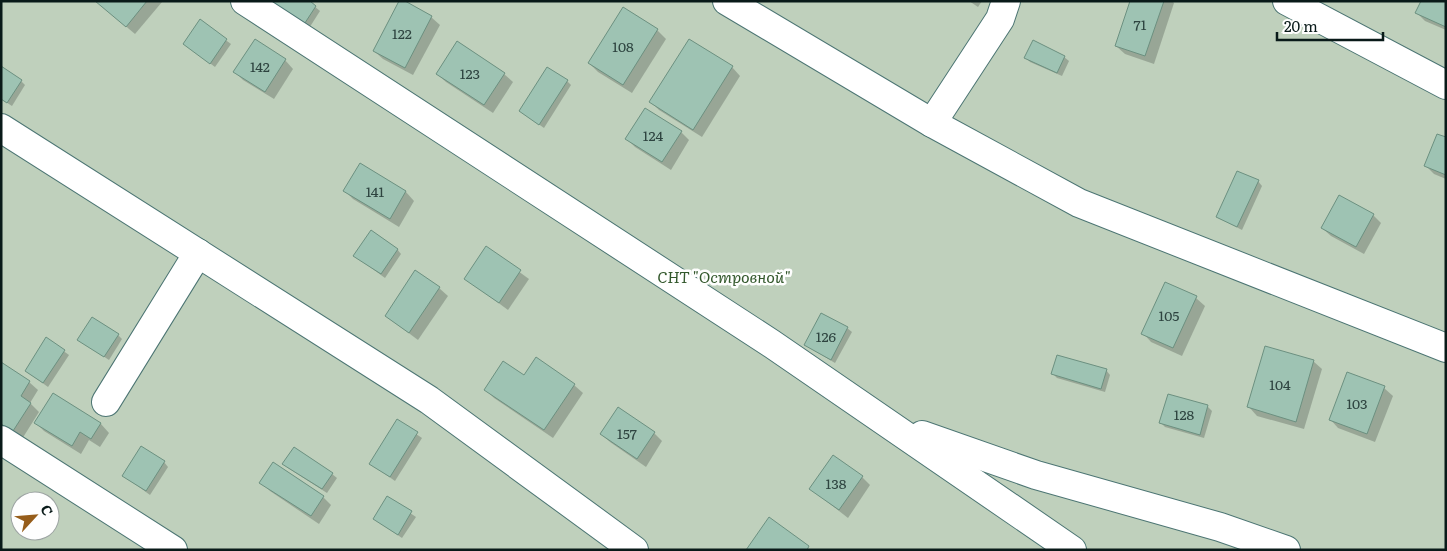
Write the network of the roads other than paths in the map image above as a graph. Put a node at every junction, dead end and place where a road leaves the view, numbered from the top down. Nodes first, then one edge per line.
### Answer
1 (245, 1) edge
2 (727, 1) edge
3 (1006, 1) edge
4 (1288, 1) edge
5 (1446, 84) edge
6 (932, 123) junction
7 (1, 128) edge
8 (198, 253) junction
9 (1446, 348) edge
10 (106, 402) dead end
11 (888, 423) junction
12 (1, 440) edge
13 (173, 550) edge
14 (634, 550) edge
15 (1072, 550) edge
16 (1286, 550) edge

1 - 11 lane
2 - 6 lane
3 - 6 lane
4 - 5 lane
6 - 9 lane
7 - 8 lane
8 - 10 lane
8 - 14 lane
11 - 15 lane
11 - 16 lane
12 - 13 lane

